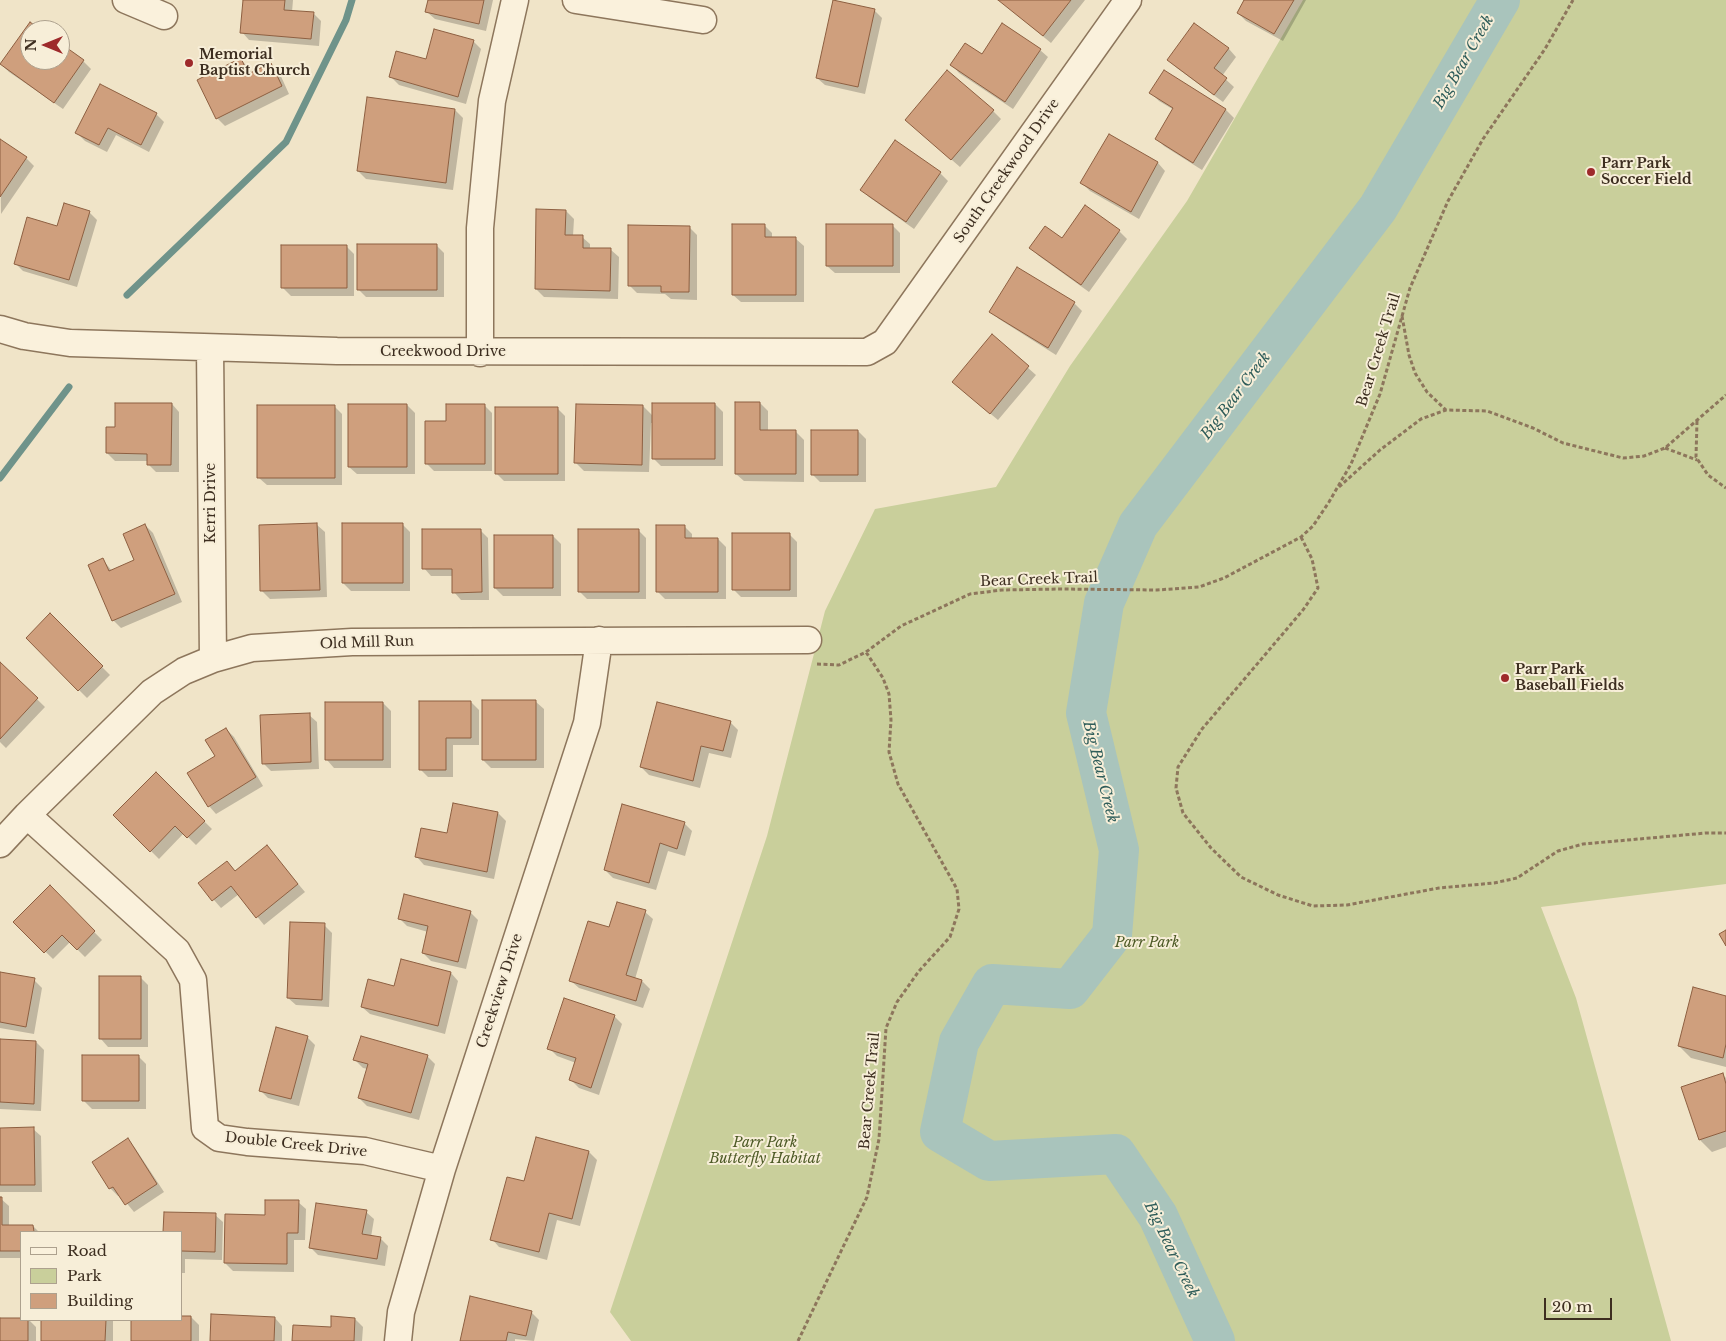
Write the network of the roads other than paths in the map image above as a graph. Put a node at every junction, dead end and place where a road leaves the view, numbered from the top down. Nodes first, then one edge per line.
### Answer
1 (126, 0) edge
2 (515, 0) edge
3 (576, 0) edge
4 (1128, 0) edge
5 (164, 16) dead end
6 (703, 20) dead end
7 (0, 329) edge
8 (886, 342) joint
9 (210, 348) junction
10 (480, 353) junction
11 (599, 640) junction
12 (808, 640) road end
13 (212, 659) junction
14 (27, 815) junction
15 (0, 844) edge
16 (442, 1169) junction
17 (398, 1341) edge

1 - 5 street
2 - 10 street
3 - 6 street
4 - 8 street, South Creekwood Drive
7 - 9 street, Creekwood Drive
8 - 10 street, Creekwood Drive
9 - 10 street, Creekwood Drive
9 - 13 street, Kerri Drive
11 - 12 street, Old Mill Run
11 - 13 street, Old Mill Run
11 - 16 street, Creekview Drive
13 - 14 street, Old Mill Run
14 - 15 street, Old Mill Run
14 - 16 street, Double Creek Drive
16 - 17 street, Creekview Drive

